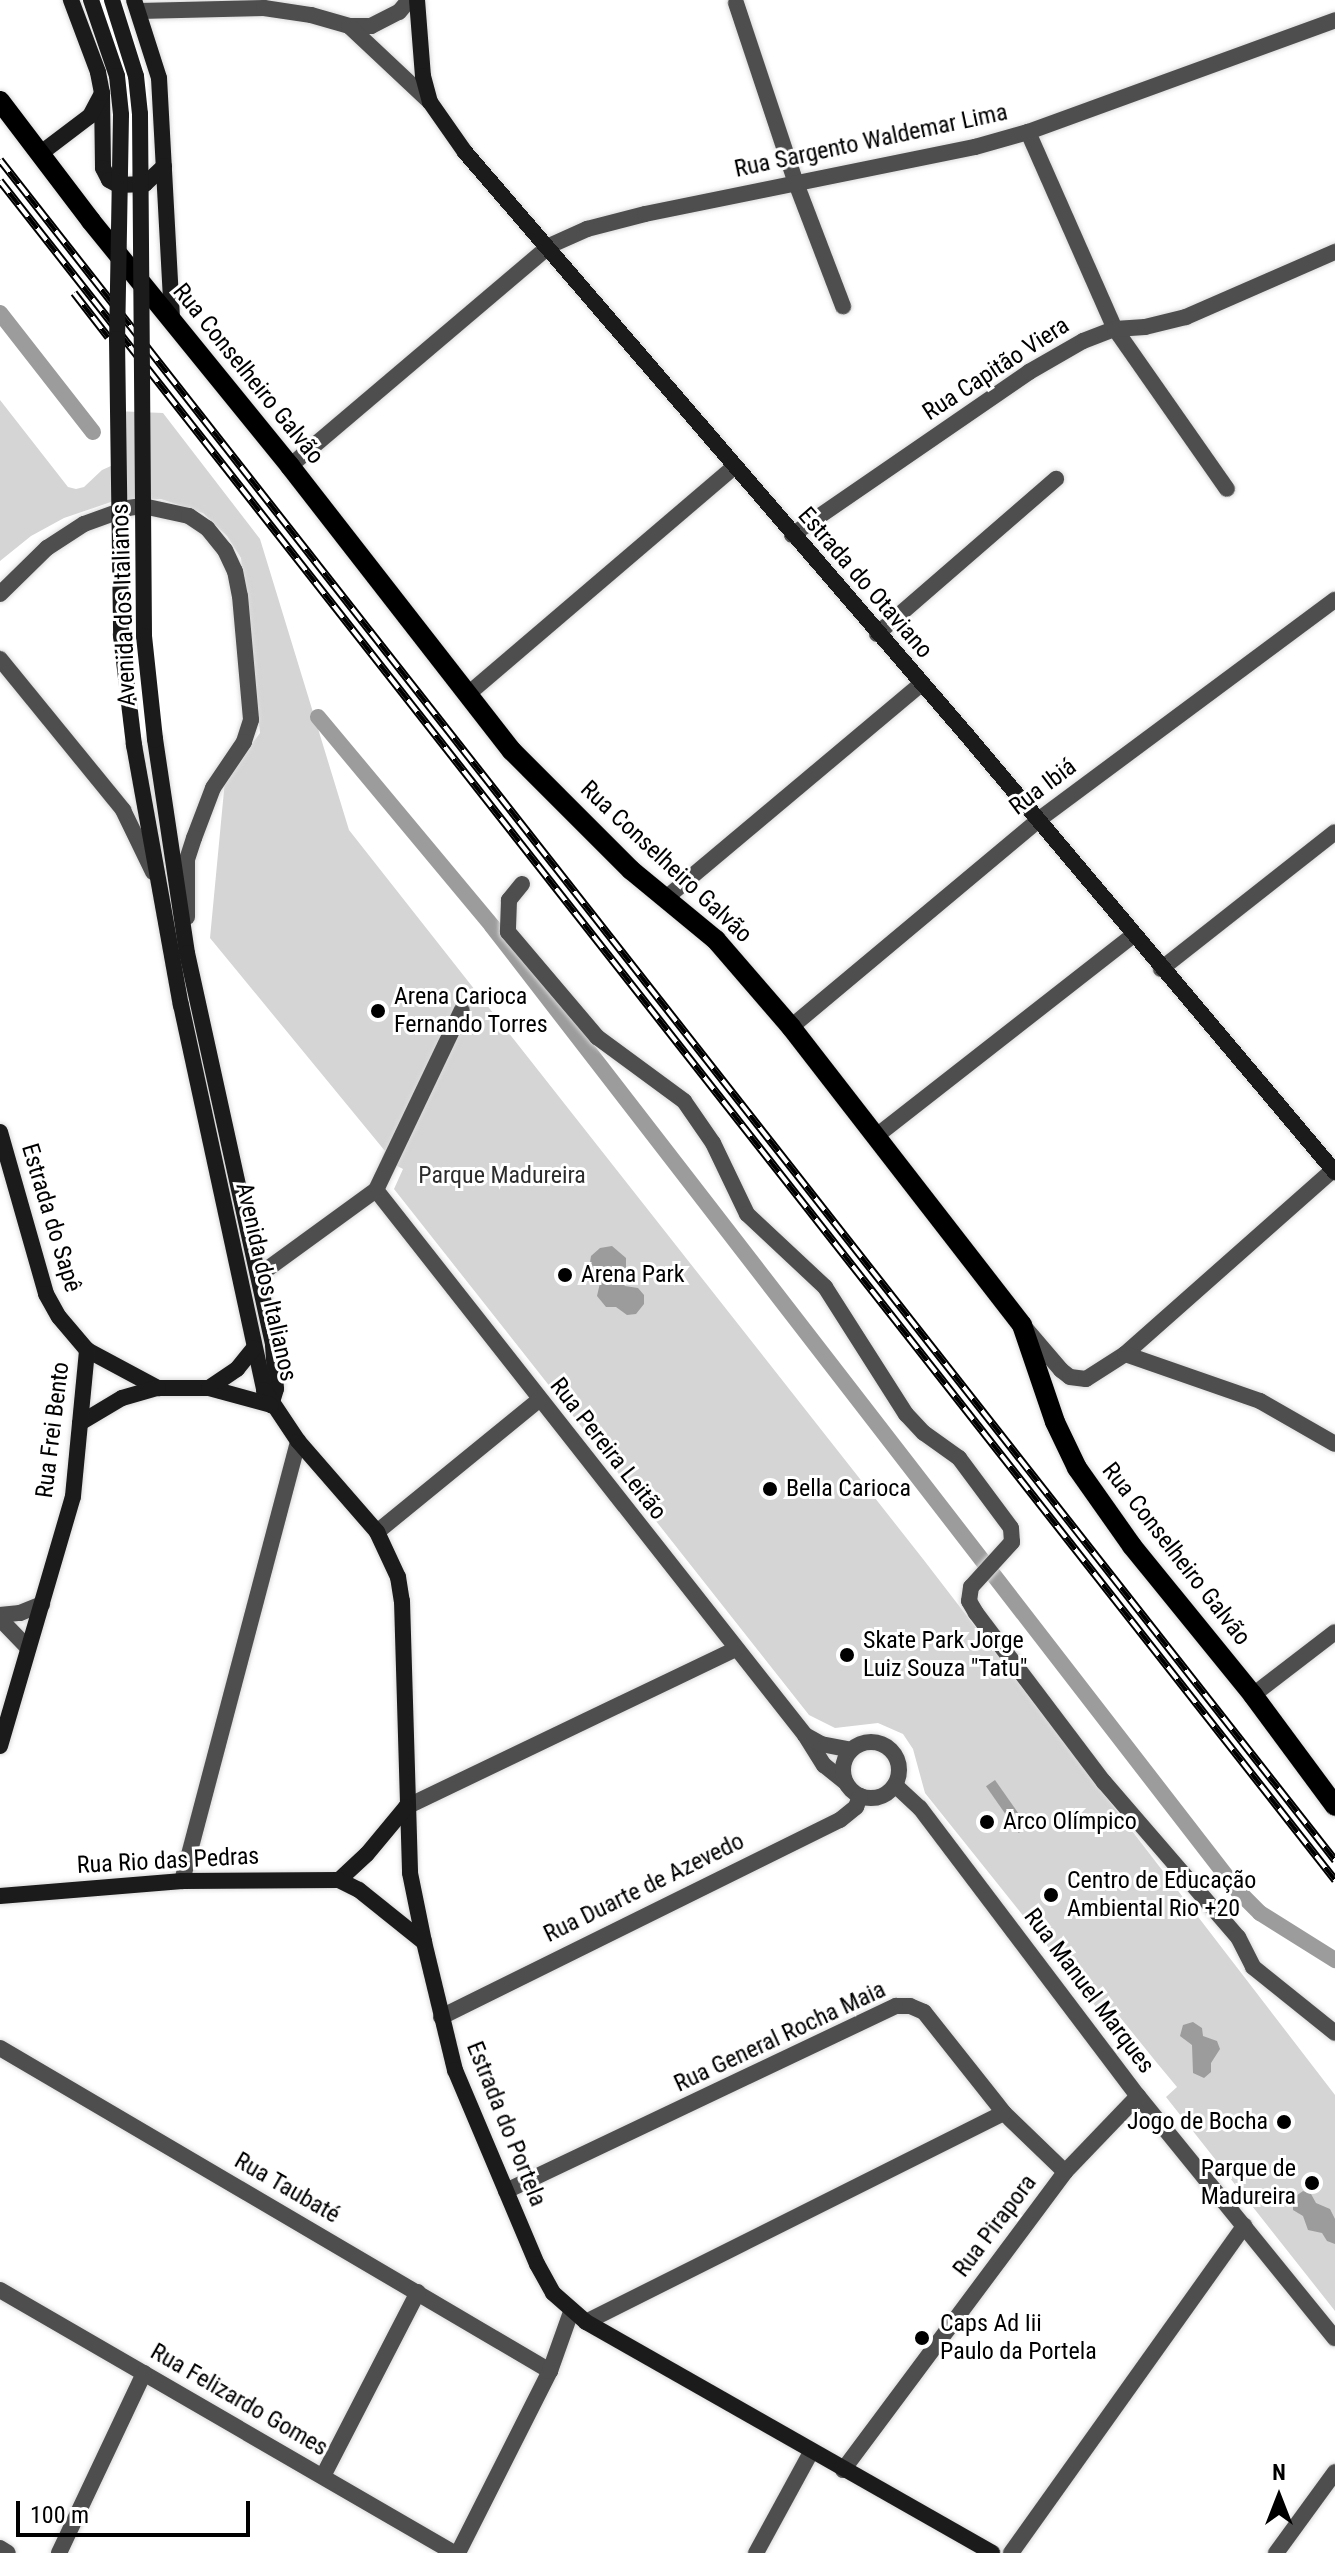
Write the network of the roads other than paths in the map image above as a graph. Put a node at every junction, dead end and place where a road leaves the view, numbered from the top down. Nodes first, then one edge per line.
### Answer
1 (71, 0) edge
2 (91, 0) edge
3 (112, 0) edge
4 (409, 0) edge
5 (417, 0) edge
6 (736, 3) dead end
7 (136, 6) edge
8 (1335, 20) edge
9 (349, 26) junction
10 (102, 93) junction
11 (0, 101) edge
12 (430, 102) junction
13 (1028, 132) junction
14 (41, 153) junction
15 (164, 166) junction
16 (796, 183) junction
17 (549, 246) junction
18 (1335, 252) edge
19 (843, 306) dead end
20 (172, 321) junction
21 (1115, 329) junction
22 (290, 466) junction
23 (734, 467) junction
24 (1056, 479) dead end
25 (1227, 489) dead end
26 (792, 535) junction
27 (0, 594) edge
28 (1335, 600) edge
29 (877, 634) junction
30 (0, 659) edge
31 (921, 684) junction
32 (467, 695) junction
33 (1037, 821) junction
34 (1335, 832) edge
35 (522, 884) dead end
36 (159, 885) junction
37 (666, 898) junction
38 (1132, 936) junction
39 (187, 953) junction
40 (1161, 969) junction
41 (462, 1010) dead end
42 (791, 1027) junction
43 (0, 1132) edge
44 (875, 1137) junction
45 (1334, 1171) edge
46 (376, 1190) junction
47 (259, 1275) junction
48 (1022, 1325) junction
49 (254, 1348) junction
50 (87, 1350) junction
51 (1125, 1354) junction
52 (158, 1388) junction
53 (209, 1388) junction
54 (539, 1400) junction
55 (271, 1405) junction
56 (80, 1423) junction
57 (298, 1441) junction
58 (1335, 1444) edge
59 (377, 1532) junction
60 (42, 1604) junction
61 (0, 1617) edge
62 (1335, 1632) edge
63 (28, 1648) junction
64 (736, 1649) junction
65 (1253, 1695) junction
66 (805, 1735) junction
67 (0, 1746) edge
68 (851, 1750) junction
69 (846, 1783) junction
70 (895, 1785) junction
71 (860, 1796) junction
72 (1335, 1806) edge
73 (406, 1807) junction
74 (339, 1880) junction
75 (182, 1881) junction
76 (0, 1896) edge
77 (424, 1942) junction
78 (441, 2017) junction
79 (1335, 2033) edge
80 (0, 2048) edge
81 (1138, 2096) junction
82 (1004, 2113) junction
83 (1065, 2172) junction
84 (506, 2191) junction
85 (1244, 2226) junction
86 (0, 2290) edge
87 (418, 2292) junction
88 (571, 2312) junction
89 (586, 2322) junction
90 (1335, 2338) edge
91 (550, 2371) junction
92 (144, 2373) junction
93 (811, 2452) junction
94 (843, 2470) junction
95 (1335, 2472) edge
96 (323, 2476) junction
97 (0, 2548) edge
98 (8, 2553) edge
99 (59, 2553) edge
100 (456, 2553) edge
101 (756, 2553) edge
102 (992, 2553) edge
103 (1011, 2553) edge
104 (1276, 2553) edge

1 - 10 main road
2 - 36 main road, Avenida dos Italianos, bridge
3 - 39 main road, Avenida dos Italianos, bridge
4 - 9 street
5 - 12 main road, Estrada do Otaviano
6 - 16 street
7 - 9 street
7 - 15 main road
8 - 13 street, Rua Sargento Waldemar Lima
9 - 12 street
10 - 14 main road
10 - 15 main road
11 - 14 main road, Rua Conselheiro Galvão
12 - 17 main road, Estrada do Otaviano
13 - 16 street, Rua Sargento Waldemar Lima
13 - 21 street
14 - 20 main road, Rua Conselheiro Galvão
15 - 20 main road
16 - 17 street, Rua Sargento Waldemar Lima
16 - 19 street
17 - 22 street
17 - 23 main road, Estrada do Otaviano
18 - 21 street, Rua Capitão Viera
20 - 22 main road, Rua Conselheiro Galvão
21 - 25 street
21 - 26 street, Rua Capitão Viera
22 - 32 main road, Rua Conselheiro Galvão
23 - 26 main road, Estrada do Otaviano
23 - 32 street
24 - 29 street
26 - 29 main road, Estrada do Otaviano
27 - 39 street
28 - 33 street, Rua Ibiá
29 - 31 main road, Estrada do Otaviano
30 - 36 street
31 - 33 main road, Estrada do Otaviano
31 - 37 street
32 - 37 main road, Rua Conselheiro Galvão
33 - 38 main road, Estrada do Otaviano
33 - 42 street, Rua Ibiá
34 - 40 street
35 - 79 street
36 - 49 main road, Avenida dos Italianos
37 - 42 main road, Rua Conselheiro Galvão
38 - 40 main road, Estrada do Otaviano
38 - 44 street
39 - 47 main road, Avenida dos Italianos
40 - 45 main road, Estrada do Otaviano
41 - 46 street
42 - 44 main road, Rua Conselheiro Galvão
43 - 50 main road, Estrada do Sapê
44 - 48 main road, Rua Conselheiro Galvão
45 - 51 street
46 - 47 street
46 - 54 street, Rua Pereira Leitão
47 - 55 main road, Avenida dos Italianos
48 - 51 street
48 - 65 main road, Rua Conselheiro Galvão
49 - 53 main road
49 - 55 main road, Avenida dos Italianos
50 - 52 main road, Estrada do Sapê
50 - 56 main road, Rua Frei Bento
51 - 58 street
52 - 53 main road, Estrada do Sapê
52 - 56 main road
53 - 55 main road, Estrada do Sapê
54 - 59 street
54 - 64 street, Rua Pereira Leitão
55 - 57 main road, Estrada do Portela
56 - 60 main road, Rua Frei Bento
57 - 59 main road, Estrada do Portela
57 - 75 street
59 - 73 main road, Estrada do Portela
60 - 61 street
60 - 63 main road, Rua Frei Bento
61 - 63 street
62 - 65 street
63 - 67 main road, Rua Frei Bento
64 - 66 street, Rua Pereira Leitão
64 - 73 street
65 - 72 main road, Rua Conselheiro Galvão
66 - 68 street
66 - 69 street, Rua Pereira Leitão
68 - 69 street
68 - 70 street
69 - 71 street
70 - 71 street
70 - 81 street, Rua Manuel Marques
71 - 78 street, Rua Duarte de Azevedo
73 - 74 main road
73 - 77 main road, Estrada do Portela
74 - 75 main road, Rua Rio das Pedras
74 - 77 main road
75 - 76 main road, Rua Rio das Pedras
77 - 78 main road, Estrada do Portela
78 - 84 main road, Estrada do Portela
80 - 87 street, Rua Taubaté
81 - 83 street, Rua Pirapora
81 - 85 street, Rua Manuel Marques
82 - 83 street, Rua General Rocha Maia
82 - 84 street, Rua General Rocha Maia
82 - 89 street
83 - 94 street, Rua Pirapora
84 - 88 main road, Estrada do Portela
85 - 90 street, Rua Manuel Marques
85 - 103 street
86 - 92 street, Rua Felizardo Gomes
87 - 91 street, Rua Taubaté
87 - 96 street
88 - 89 main road, Estrada do Portela
88 - 91 street
89 - 93 main road, Estrada do Portela
91 - 100 street
92 - 96 street, Rua Felizardo Gomes
92 - 99 street
93 - 94 main road, Estrada do Portela
93 - 101 street
94 - 102 main road, Estrada do Portela
95 - 104 street
96 - 100 street, Rua Felizardo Gomes
97 - 98 street

